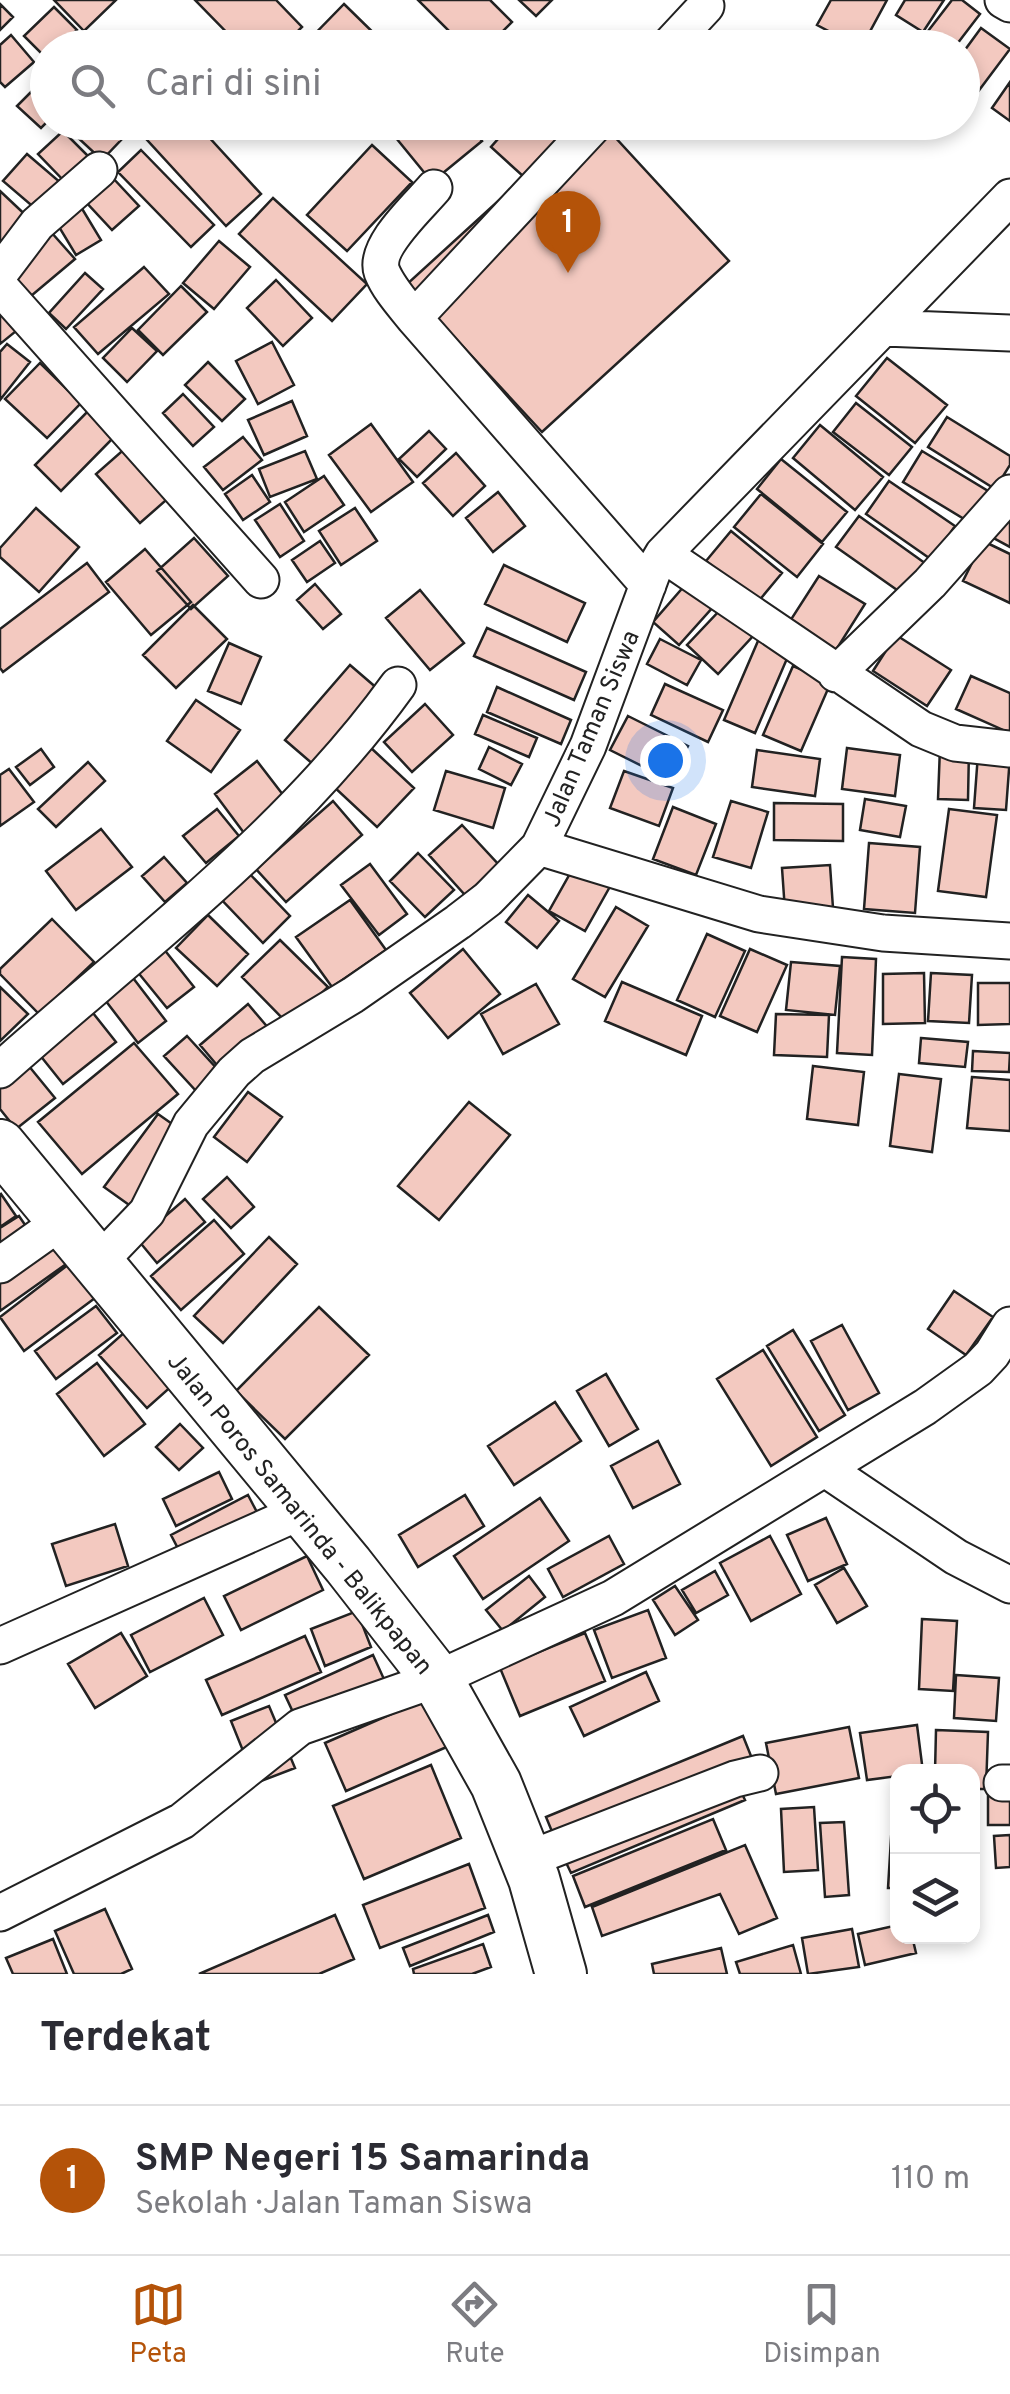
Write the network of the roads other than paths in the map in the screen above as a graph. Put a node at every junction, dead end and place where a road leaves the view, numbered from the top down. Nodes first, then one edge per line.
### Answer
1 (1003, 0) edge
2 (1010, 4) edge
3 (706, 6) dead end
4 (684, 30) edge
5 (580, 140) edge
6 (99, 170) dead end
7 (434, 188) dead end
8 (1010, 197) edge
9 (0, 274) edge
10 (0, 286) edge
11 (414, 318) junction
12 (884, 328) junction
13 (1010, 333) edge
14 (1010, 493) edge
15 (656, 570) junction
16 (262, 580) dead end
17 (836, 674) junction
18 (398, 685) dead end
19 (1010, 748) edge
20 (540, 846) junction
21 (1010, 941) edge
22 (0, 1070) edge
23 (1, 1147) edge
24 (62, 1220) junction
25 (98, 1263) junction
26 (0, 1264) edge
27 (1010, 1325) edge
28 (828, 1470) junction
29 (302, 1511) junction
30 (1010, 1585) edge
31 (0, 1646) edge
32 (436, 1679) junction
33 (760, 1774) dead end
34 (526, 1860) junction
35 (0, 1913) edge
36 (562, 1974) edge

1 - 2 street
3 - 4 street
5 - 11 street
6 - 9 street
7 - 11 street
8 - 12 street, Jalan Taman Siswa
10 - 16 street
11 - 15 street
12 - 13 street
12 - 15 street, Jalan Taman Siswa
14 - 17 street
15 - 17 street
15 - 20 street, Jalan Taman Siswa
17 - 19 street
18 - 22 street
20 - 21 street
20 - 25 street, Jalan Taman Siswa
23 - 24 highway, Jalan Poros Samarinda - Balikpapan
24 - 25 highway, Jalan Poros Samarinda - Balikpapan
24 - 26 street
25 - 29 highway, Jalan Poros Samarinda - Balikpapan
27 - 28 street
28 - 30 street
28 - 32 street
29 - 31 street
29 - 32 highway, Jalan Poros Samarinda - Balikpapan
32 - 34 highway, Jalan Poros Samarinda - Balikpapan
32 - 35 street
33 - 34 street
34 - 36 highway, Jalan Poros Samarinda - Balikpapan

